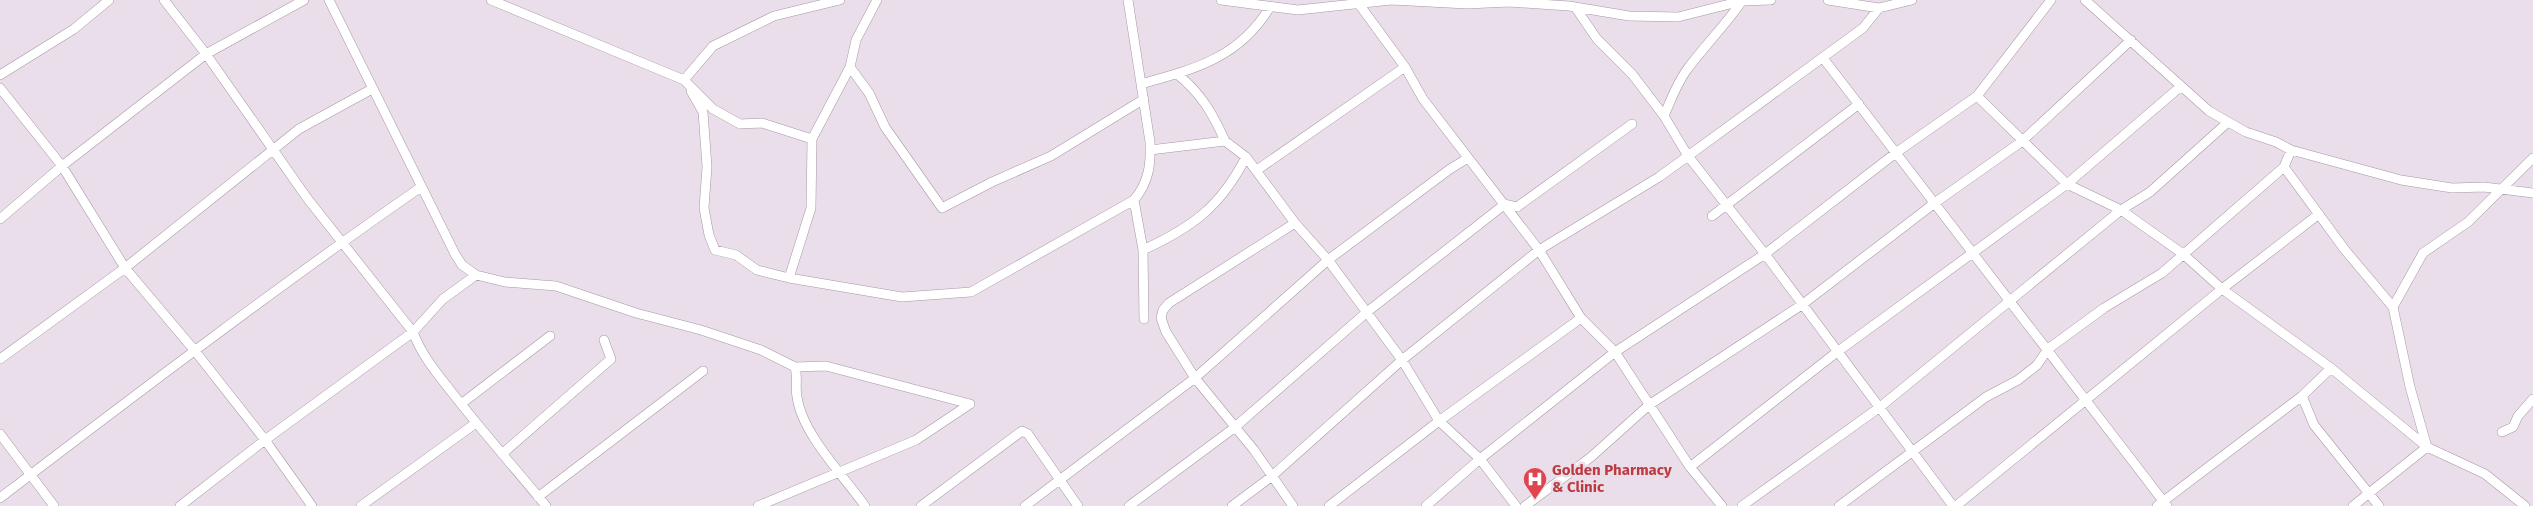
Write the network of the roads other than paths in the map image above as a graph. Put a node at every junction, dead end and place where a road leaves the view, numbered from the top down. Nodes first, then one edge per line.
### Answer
1 (110, 0) edge
2 (164, 0) edge
3 (304, 0) edge
4 (329, 0) edge
5 (491, 0) edge
6 (840, 0) edge
7 (877, 0) edge
8 (1128, 0) edge
9 (1221, 0) edge
10 (1560, 0) edge
11 (1771, 0) edge
12 (1828, 0) edge
13 (1912, 0) edge
14 (2051, 0) edge
15 (2085, 0) edge
16 (1741, 1) edge
17 (1358, 2) edge
18 (1430, 2) edge
19 (1270, 7) junction
20 (1575, 7) junction
21 (1879, 8) junction
22 (1560, 12) dead end
23 (2131, 40) junction
24 (206, 54) junction
25 (1823, 58) junction
26 (850, 66) junction
27 (1405, 67) junction
28 (1177, 74) junction
29 (0, 75) edge
30 (684, 80) junction
31 (1142, 84) junction
32 (2180, 87) junction
33 (0, 88) edge
34 (372, 88) junction
35 (1976, 96) junction
36 (1144, 99) junction
37 (1859, 104) junction
38 (1664, 116) junction
39 (2227, 123) junction
40 (1632, 124) dead end
41 (812, 139) junction
42 (1225, 141) junction
43 (2021, 142) junction
44 (1150, 150) junction
45 (2291, 150) junction
46 (273, 152) junction
47 (1897, 152) junction
48 (1688, 156) junction
49 (1246, 157) junction
50 (1468, 158) junction
51 (2533, 158) edge
52 (62, 166) junction
53 (2284, 167) junction
54 (1257, 170) junction
55 (2067, 184) junction
56 (421, 188) junction
57 (2499, 191) junction
58 (2533, 193) edge
59 (1134, 200) junction
60 (1936, 202) junction
61 (1505, 204) junction
62 (1726, 207) junction
63 (2121, 210) junction
64 (2319, 214) junction
65 (1712, 216) dead end
66 (0, 219) edge
67 (1295, 223) junction
68 (342, 242) junction
69 (1143, 250) junction
70 (1538, 250) junction
71 (1973, 251) junction
72 (1765, 254) junction
73 (2183, 254) junction
74 (1328, 260) junction
75 (125, 268) junction
76 (476, 275) junction
77 (789, 278) junction
78 (2222, 289) junction
79 (2011, 301) junction
80 (1803, 304) junction
81 (2392, 307) junction
82 (1367, 312) junction
83 (1581, 318) junction
84 (1144, 319) dead end
85 (413, 332) junction
86 (550, 336) dead end
87 (604, 340) dead end
88 (2048, 349) junction
89 (195, 351) junction
90 (1615, 352) junction
91 (1837, 352) junction
92 (0, 359) edge
93 (1402, 360) junction
94 (795, 366) junction
95 (2331, 368) junction
96 (703, 372) dead end
97 (1195, 378) junction
98 (2302, 396) junction
99 (2533, 399) edge
100 (2086, 400) junction
101 (461, 404) junction
102 (1649, 405) junction
103 (1880, 407) junction
104 (1439, 421) junction
105 (476, 424) junction
106 (1234, 428) junction
107 (2502, 432) dead end
108 (0, 434) edge
109 (265, 440) junction
110 (2427, 447) junction
111 (1914, 452) junction
112 (502, 454) junction
113 (1480, 459) junction
114 (1690, 467) junction
115 (841, 472) junction
116 (31, 475) junction
117 (1271, 477) junction
118 (1059, 480) junction
119 (2370, 492) junction
120 (538, 497) junction
121 (0, 498) edge
122 (2163, 504) edge
123 (54, 506) edge
124 (180, 506) edge
125 (312, 506) edge
126 (360, 506) edge
127 (544, 506) edge
128 (758, 506) edge
129 (865, 506) edge
130 (921, 506) edge
131 (1025, 506) edge
132 (1078, 506) edge
133 (1129, 506) edge
134 (1232, 506) edge
135 (1292, 506) edge
136 (1329, 506) edge
137 (1426, 506) edge
138 (1516, 506) edge
139 (1525, 506) edge
140 (1722, 506) edge
141 (1742, 506) edge
142 (1839, 506) edge
143 (1955, 506) edge
144 (2353, 506) edge
145 (2379, 506) edge
146 (2525, 506) edge

1 - 29 street
2 - 24 street
3 - 24 street
4 - 34 street
5 - 30 street
6 - 30 street
7 - 26 street
8 - 31 street
9 - 19 street
10 - 22 street
11 - 16 street
12 - 21 street
13 - 21 street
14 - 35 street
15 - 23 street
16 - 20 street
16 - 38 street
17 - 18 street
17 - 19 street
17 - 27 street
18 - 20 street
19 - 28 street
20 - 38 street
21 - 25 street
23 - 32 street
23 - 43 street
24 - 46 street
24 - 52 street
25 - 37 street
25 - 48 street
26 - 36 street
26 - 41 street
27 - 50 street
27 - 54 street
28 - 31 street
28 - 42 street
30 - 41 street
30 - 77 street
31 - 36 street
32 - 39 street
32 - 55 street
33 - 52 street
34 - 46 street
34 - 56 street
35 - 43 street
35 - 47 street
36 - 44 street
37 - 47 street
37 - 62 street
38 - 48 street
39 - 45 street
39 - 63 street
40 - 61 street
41 - 77 street
42 - 44 street
42 - 49 street
43 - 55 street
43 - 60 street
44 - 59 street
45 - 53 street
45 - 57 street
46 - 68 street
46 - 75 street
47 - 60 street
47 - 72 street
48 - 62 street
48 - 70 street
49 - 54 street
49 - 69 street
50 - 61 street
50 - 74 street
51 - 57 street
52 - 66 street
52 - 75 street
53 - 64 street
53 - 73 street
54 - 67 street
55 - 63 street
55 - 71 street
56 - 68 street
56 - 76 street
57 - 58 street
57 - 81 street
59 - 69 street
59 - 77 street
60 - 71 street
60 - 80 street
61 - 70 street
61 - 82 street
62 - 65 street
62 - 72 street
63 - 73 street
63 - 79 street
64 - 78 street
64 - 81 street
67 - 74 street
67 - 97 street
68 - 85 street
68 - 89 street
69 - 84 street
70 - 83 street
70 - 93 street
71 - 79 street
71 - 91 street
72 - 80 street
72 - 90 street
73 - 78 street
73 - 88 street
74 - 82 street
74 - 97 street
75 - 89 street
75 - 92 street
76 - 85 street
76 - 94 street
78 - 95 street
78 - 100 street
79 - 88 street
79 - 103 street
80 - 91 street
80 - 102 street
81 - 110 street
82 - 93 street
82 - 106 street
83 - 90 street
83 - 104 street
85 - 101 street
85 - 109 street
86 - 101 street
87 - 112 street
88 - 100 street
88 - 111 street
89 - 109 street
89 - 116 street
90 - 102 street
90 - 113 street
91 - 103 street
91 - 114 street
93 - 104 street
93 - 117 street
94 - 115 street
94 - 115 street
95 - 98 street
95 - 110 street
96 - 120 street
97 - 106 street
97 - 118 street
98 - 119 street
98 - 122 street
99 - 107 street
100 - 122 street
100 - 143 street
101 - 105 street
102 - 114 street
102 - 139 street
103 - 111 street
103 - 141 street
104 - 113 street
104 - 136 street
105 - 112 street
105 - 126 street
106 - 117 street
106 - 133 street
108 - 116 street
109 - 124 street
109 - 125 street
110 - 119 street
110 - 146 street
111 - 142 street
111 - 143 street
112 - 120 street
113 - 137 street
113 - 138 street
114 - 140 street
115 - 128 street
115 - 129 street
116 - 121 street
116 - 123 street
117 - 134 street
117 - 135 street
118 - 130 street
118 - 131 street
118 - 132 street
119 - 144 street
119 - 145 street
120 - 127 street

